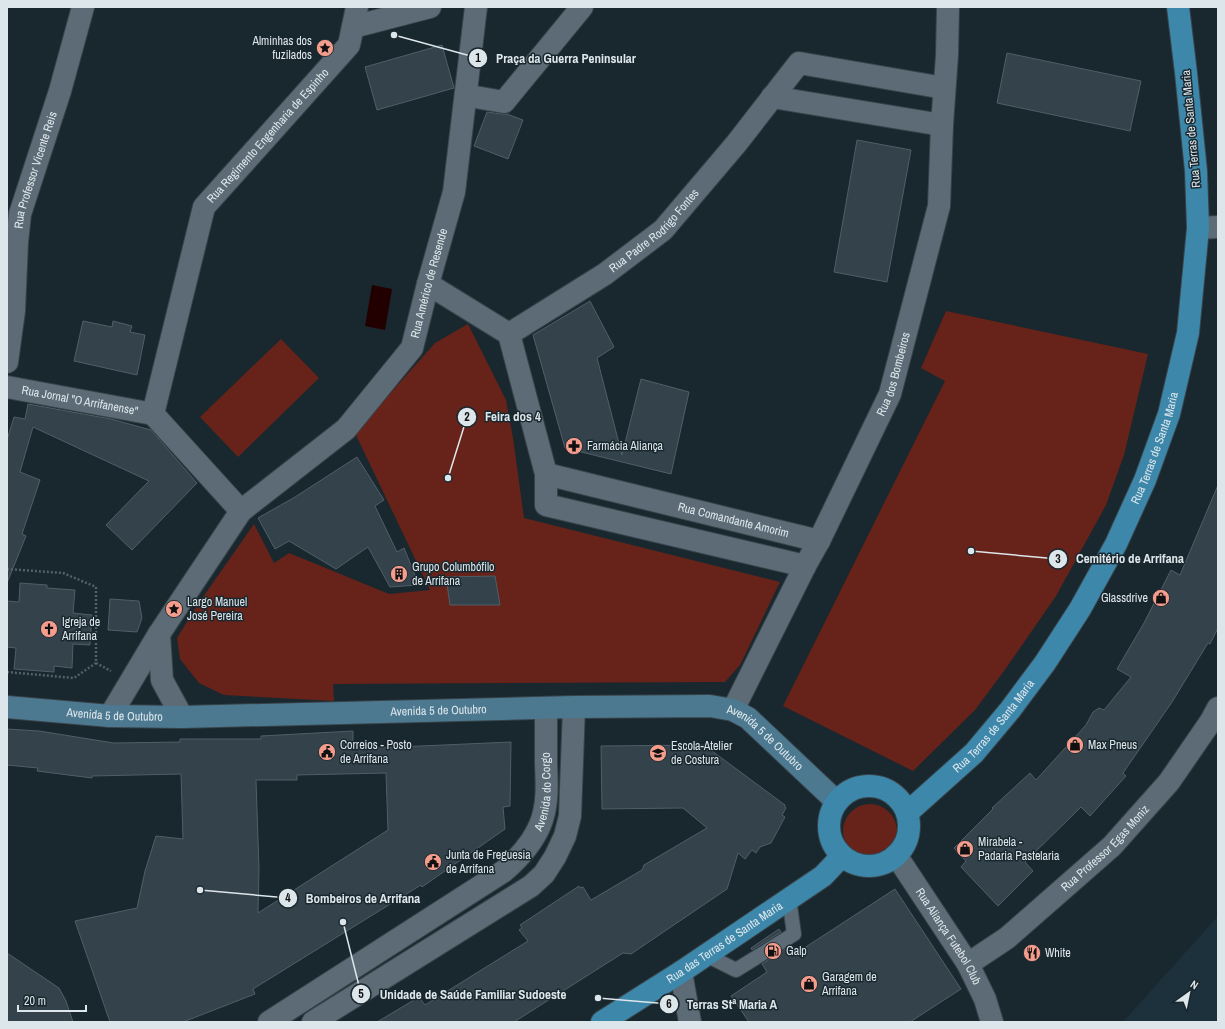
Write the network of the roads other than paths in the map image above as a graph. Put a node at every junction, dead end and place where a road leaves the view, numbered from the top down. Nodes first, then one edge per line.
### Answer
1 (83, 7) edge
2 (430, 7) edge
3 (476, 7) edge
4 (582, 7) edge
5 (948, 7) edge
6 (1178, 7) edge
7 (355, 17) edge
8 (944, 88) junction
9 (475, 96) dead end
10 (772, 97) junction
11 (942, 125) junction
12 (1208, 227) edge
13 (12, 244) edge
14 (428, 284) junction
15 (509, 334) junction
16 (7, 362) edge
17 (7, 387) edge
18 (153, 414) junction
19 (546, 474) junction
20 (648, 499) junction
21 (241, 511) junction
22 (642, 528) junction
23 (819, 541) junction
24 (805, 566) junction
25 (159, 634) junction
26 (7, 707) edge
27 (574, 707) junction
28 (546, 708) junction
29 (1218, 708) edge
30 (733, 710) junction
31 (110, 716) junction
32 (182, 717) junction
33 (836, 801) junction
34 (907, 813) junction
35 (896, 855) junction
36 (842, 856) junction
37 (790, 898) junction
38 (706, 955) junction
39 (968, 964) junction
40 (681, 972) junction
41 (269, 1022) edge
42 (313, 1022) edge
43 (602, 1022) edge
44 (690, 1022) edge
45 (992, 1022) edge

1 - 13 street, Rua Professor Vicente Reis
2 - 7 street
3 - 14 street, Rua Américo de Resende
4 - 9 street
5 - 8 street, Rua dos Bombeiros
6 - 12 main road, Rua Terras de Santa Maria
7 - 18 street, Rua Regimento Engenharia de Espinho
8 - 10 street, Rua Padre Rodrigo Fontes
8 - 11 street, Rua dos Bombeiros
10 - 11 street
10 - 15 street, Rua Padre Rodrigo Fontes
11 - 23 street, Rua dos Bombeiros
12 - 34 main road, Rua Terras de Santa Maria
13 - 16 street, Rua Professor Vicente Reis
14 - 15 street
14 - 21 street, Rua Américo de Resende
15 - 19 street
17 - 18 street, Rua Jornal "O Arrifanense"
18 - 21 street
19 - 20 street, Rua Comandante Amorim
19 - 22 street
20 - 22 street
20 - 23 street, Rua Comandante Amorim
21 - 25 street
22 - 24 street
23 - 24 street, Rua dos Bombeiros
24 - 30 street, Rua dos Bombeiros
25 - 31 street
25 - 32 street
26 - 31 main road, Avenida 5 de Outubro
27 - 28 main road, Avenida 5 de Outubro
27 - 30 main road, Avenida 5 de Outubro
27 - 42 street
28 - 32 main road, Avenida 5 de Outubro
28 - 41 street, Avenida do Corgo
29 - 39 street, Rua Professor Egas Moniz
30 - 33 main road, Avenida 5 de Outubro
31 - 32 main road, Avenida 5 de Outubro
33 - 34 main road
33 - 36 main road
34 - 35 main road
35 - 36 main road
35 - 39 street, Rua Aliança Futebol Club
36 - 37 main road, Rua das Terras de Santa Maria
37 - 38 main road, Rua das Terras de Santa Maria
37 - 38 lane
38 - 40 main road, Rua das Terras de Santa Maria
39 - 45 street, Rua Aliança Futebol Club
40 - 43 main road, Rua das Terras de Santa Maria
40 - 44 street

